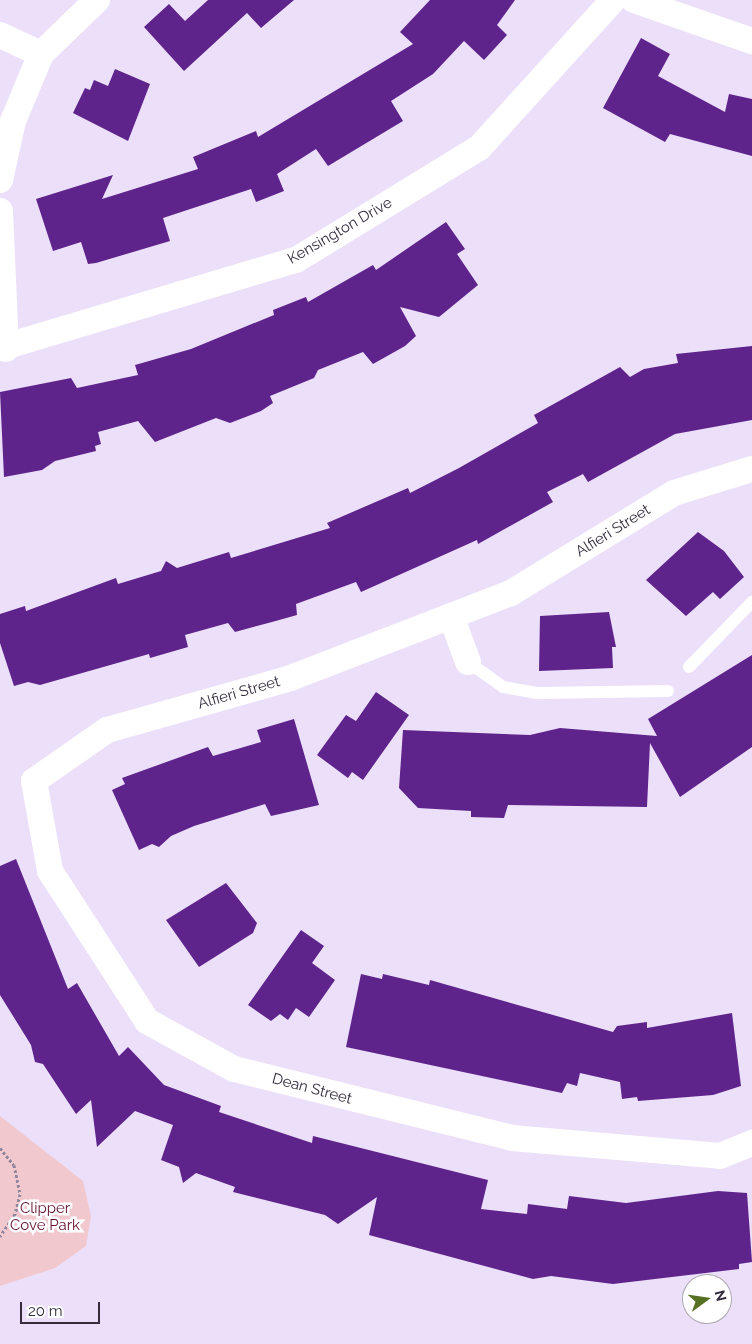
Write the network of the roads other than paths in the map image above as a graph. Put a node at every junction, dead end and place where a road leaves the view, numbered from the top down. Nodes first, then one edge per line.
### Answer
1 (97, 0) edge
2 (613, 0) edge
3 (634, 0) edge
4 (0, 35) edge
5 (752, 40) edge
6 (41, 54) junction
7 (0, 180) edge
8 (0, 212) edge
9 (3, 348) edge
10 (752, 469) edge
11 (752, 602) edge
12 (451, 616) junction
13 (468, 662) joint
14 (689, 667) dead end
15 (668, 691) dead end
16 (34, 781) joint
17 (752, 1143) edge

1 - 6 street
2 - 9 street, Kensington Drive
3 - 5 street
4 - 6 street
6 - 7 street
8 - 9 street
10 - 12 street, Alfieri Street
11 - 14 lane
12 - 13 street
12 - 16 street, Alfieri Street
13 - 15 lane
16 - 17 street, Dean Street

